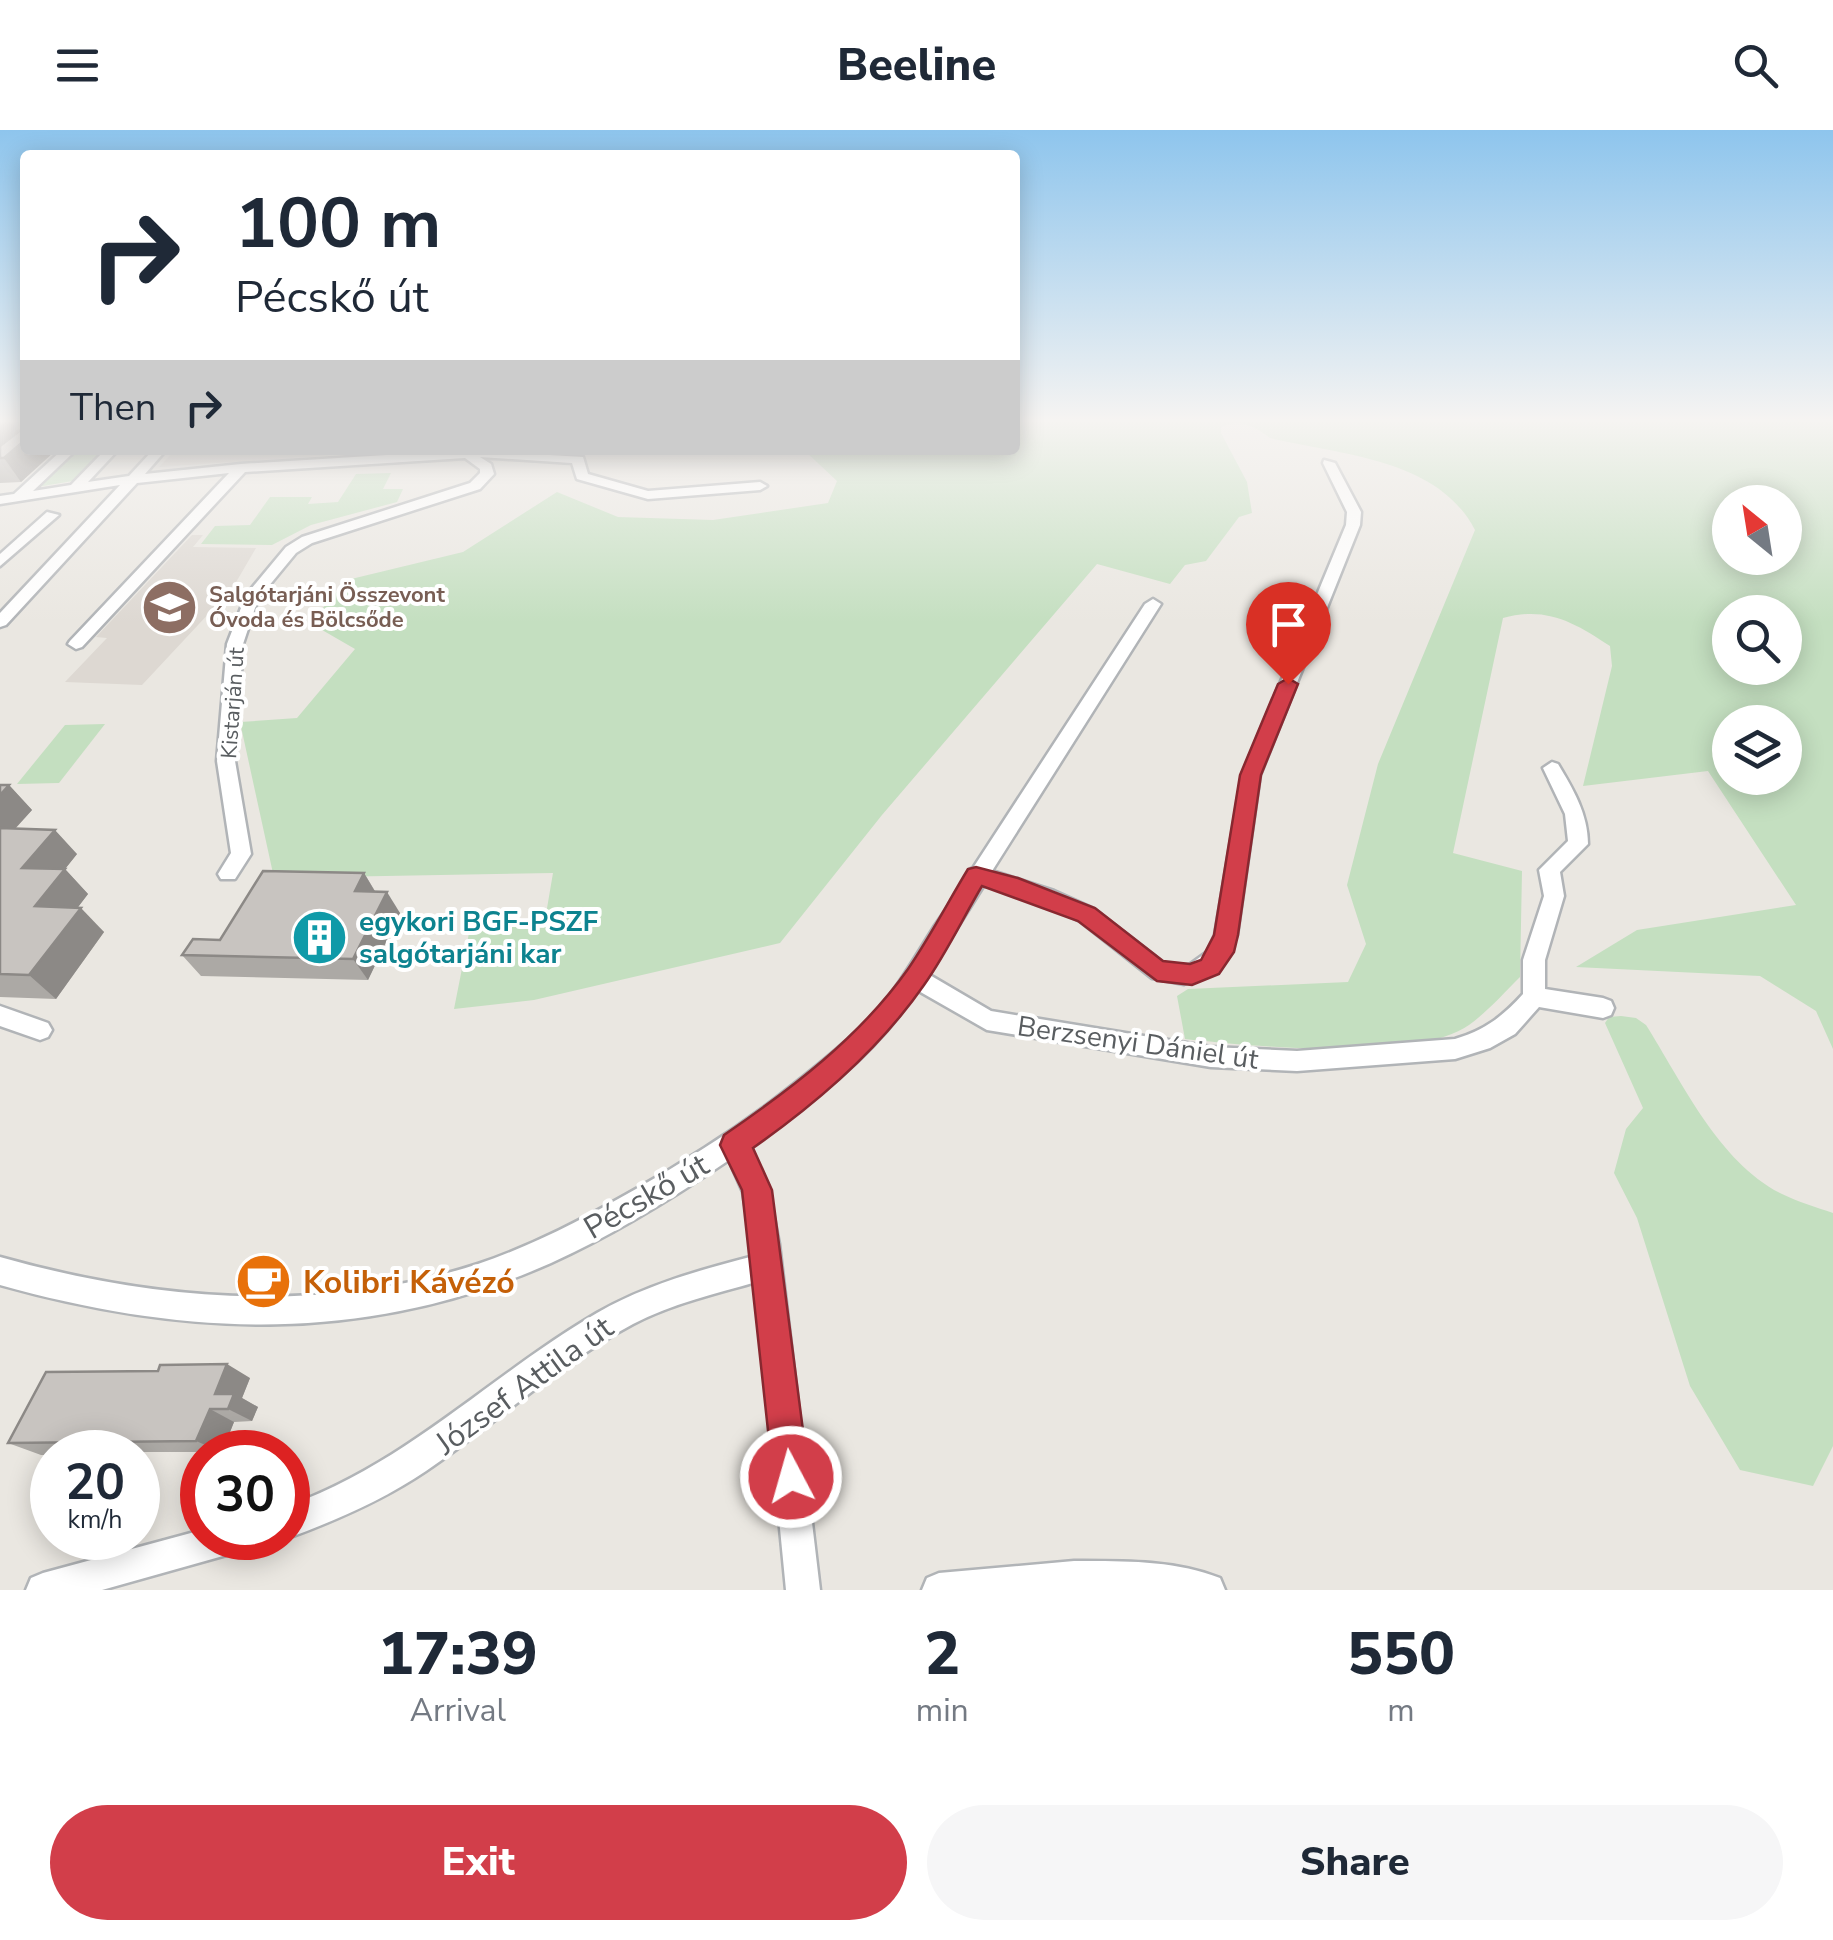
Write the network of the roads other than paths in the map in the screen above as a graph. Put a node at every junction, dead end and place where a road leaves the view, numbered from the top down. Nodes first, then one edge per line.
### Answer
1 (28, 487) edge
2 (80, 487) edge
3 (125, 487) edge
4 (224, 487) edge
5 (470, 487) edge
6 (619, 487) edge
7 (747, 487) edge
8 (1343, 487) edge
9 (74, 488) joint
10 (17, 497) junction
11 (0, 500) edge
12 (52, 516) dead end
13 (0, 562) edge
14 (1153, 604) dead end
15 (0, 622) edge
16 (76, 644) dead end
17 (1552, 768) dead end
18 (228, 874) dead end
19 (976, 875) junction
20 (916, 978) junction
21 (1534, 997) junction
22 (1603, 1008) dead end
23 (0, 1016) edge
24 (40, 1030) dead end
25 (734, 1145) junction
26 (768, 1265) junction
27 (0, 1271) edge
28 (310, 1515) edge
29 (180, 1552) edge
30 (43, 1590) edge
31 (803, 1590) edge
32 (939, 1590) edge
33 (1208, 1590) edge

1 - 10 street
2 - 9 street
3 - 15 street
4 - 16 street
5 - 18 street, Kistarján út
6 - 7 street
8 - 19 street
9 - 10 street
10 - 11 street
12 - 13 street
14 - 19 street, Pécskő út
17 - 21 street
19 - 20 street, Pécskő út
20 - 21 street, Berzsenyi Dániel út
20 - 25 street, Pécskő út
21 - 22 street
23 - 24 street
25 - 26 street
25 - 27 street, Pécskő út
26 - 28 street, József Attila út
26 - 31 street
29 - 30 street
32 - 33 street

